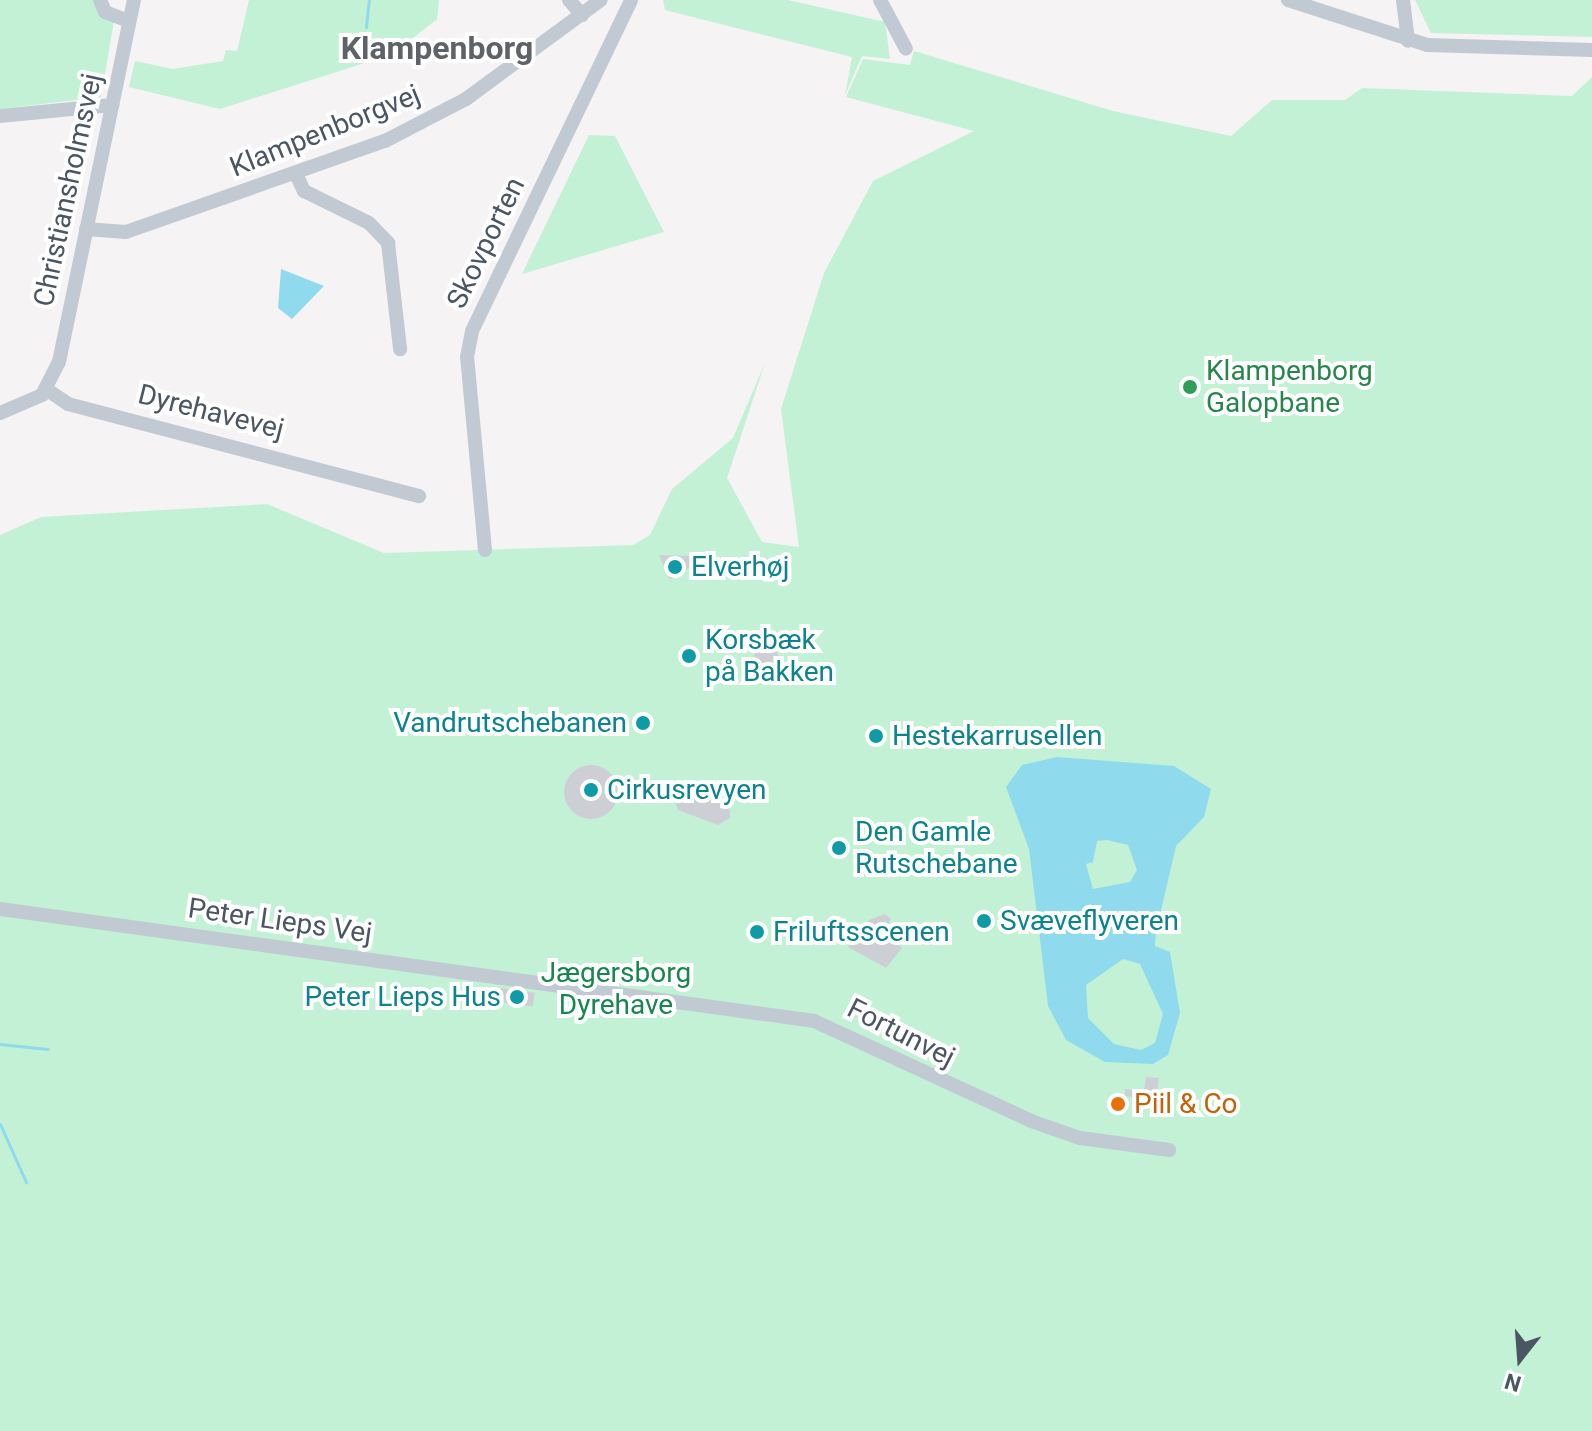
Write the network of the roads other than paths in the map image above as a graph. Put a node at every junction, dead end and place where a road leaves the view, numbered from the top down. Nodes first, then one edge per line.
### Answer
1 (100, 0) edge
2 (134, 0) edge
3 (569, 0) edge
4 (601, 0) edge
5 (631, 0) edge
6 (880, 0) edge
7 (1288, 0) edge
8 (1403, 0) edge
9 (582, 15) junction
10 (129, 21) junction
11 (1408, 41) junction
12 (906, 49) dead end
13 (1592, 50) edge
14 (112, 105) junction
15 (0, 116) edge
16 (296, 174) junction
17 (86, 229) junction
18 (400, 349) dead end
19 (46, 389) junction
20 (0, 413) edge
21 (419, 496) dead end
22 (485, 550) dead end
23 (0, 909) edge
24 (553, 984) joint
25 (1169, 1150) dead end

1 - 10 street
2 - 10 street, Christiansholmsvej
3 - 9 street
4 - 9 street, Klampenborgvej
5 - 22 street, Skovporten
6 - 12 street
7 - 11 street
8 - 11 street
9 - 16 street, Klampenborgvej
10 - 14 street, Christiansholmsvej
11 - 13 street
14 - 15 street
14 - 17 street, Christiansholmsvej
16 - 17 street, Klampenborgvej
16 - 18 street
17 - 19 street, Christiansholmsvej
19 - 20 street
19 - 21 street, Dyrehavevej
23 - 24 street, Peter Lieps Vej
24 - 25 street, Fortunvej

